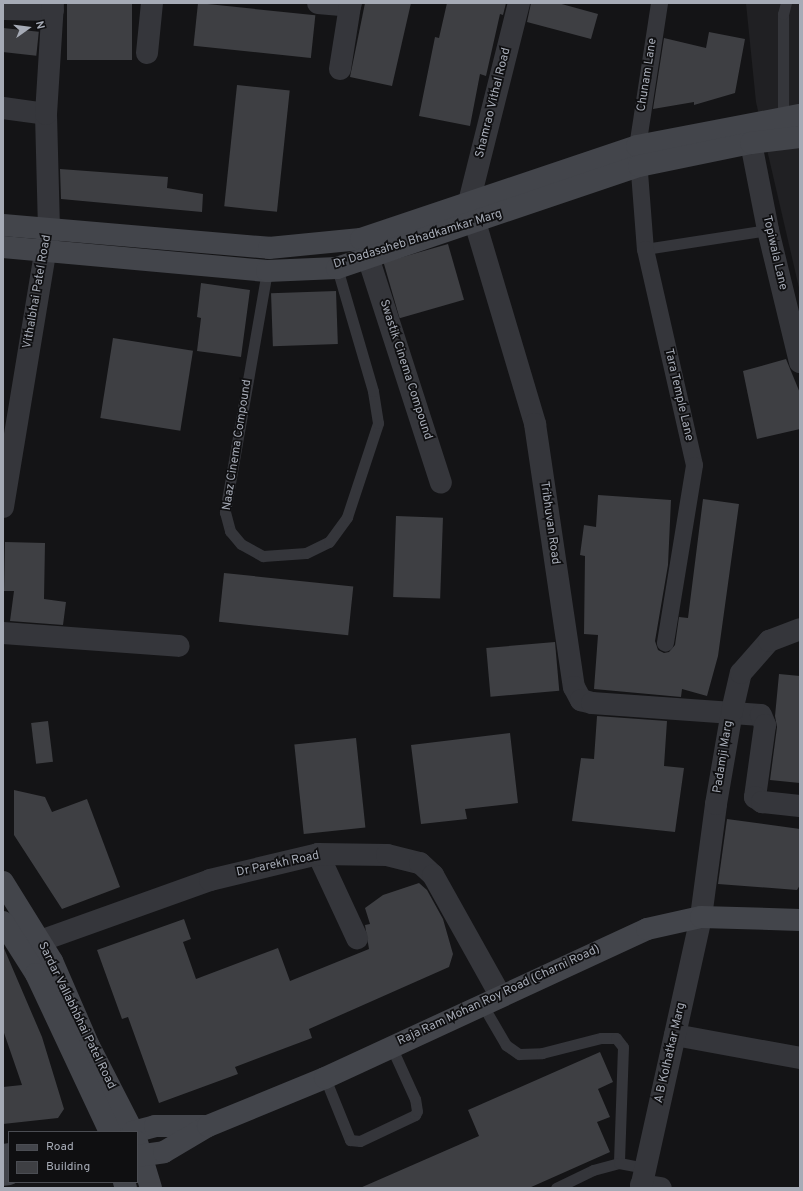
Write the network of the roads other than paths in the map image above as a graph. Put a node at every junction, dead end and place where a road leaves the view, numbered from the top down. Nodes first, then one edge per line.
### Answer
1 (152, 3) edge
2 (318, 3) edge
3 (520, 3) edge
4 (659, 3) edge
5 (786, 3) edge
6 (350, 5) edge
7 (53, 6) edge
8 (3, 9) edge
9 (147, 53) dead end
10 (340, 69) dead end
11 (3, 108) edge
12 (46, 114) junction
13 (792, 115) edge
14 (800, 137) edge
15 (751, 143) junction
16 (638, 156) junction
17 (560, 183) junction
18 (469, 202) junction
19 (476, 223) junction
20 (3, 225) edge
21 (49, 229) junction
22 (768, 230) junction
23 (3, 247) edge
24 (645, 249) junction
25 (46, 250) junction
26 (368, 257) junction
27 (337, 268) junction
28 (267, 270) junction
29 (800, 362) edge
30 (441, 483) dead end
31 (3, 507) edge
32 (800, 629) edge
33 (3, 633) edge
34 (666, 643) dead end
35 (179, 646) dead end
36 (732, 711) junction
37 (800, 806) edge
38 (318, 854) junction
39 (3, 882) edge
40 (701, 917) junction
41 (800, 920) edge
42 (3, 922) edge
43 (357, 938) dead end
44 (40, 941) junction
45 (491, 1000) junction
46 (675, 1036) junction
47 (391, 1046) junction
48 (800, 1058) edge
49 (325, 1078) junction
50 (208, 1126) junction
51 (110, 1131) edge
52 (133, 1131) edge
53 (137, 1131) edge
54 (139, 1151) edge
55 (619, 1163) junction
56 (647, 1182) edge
57 (151, 1188) edge
58 (556, 1188) edge

1 - 9 street
2 - 6 street
3 - 18 street, Shamrao Vithal Road
4 - 16 street, Chunam Lane
5 - 13 lane
6 - 10 street
7 - 8 street
7 - 12 street, Vithalbhai Patel Road
11 - 12 street
12 - 21 street, Vithalbhai Patel Road
13 - 16 main road, Dr Dadasaheb Bhadkamkar Marg
14 - 15 main road, Dr Dadasaheb Bhadkamkar Marg
15 - 16 main road, Dr Dadasaheb Bhadkamkar Marg
15 - 22 street, Topiwala Lane
16 - 17 main road, Dr Dadasaheb Bhadkamkar Marg
16 - 24 street, Tara Temple Lane
17 - 18 main road, Dr Dadasaheb Bhadkamkar Marg
17 - 19 main road, Dr Dadasaheb Bhadkamkar Marg
18 - 19 street, Tribhuvan Road
18 - 21 main road, Dr Dadasaheb Bhadkamkar Marg
19 - 26 main road, Dr Dadasaheb Bhadkamkar Marg
19 - 36 street, Tribhuvan Road
20 - 21 main road, Dr Dadasaheb Bhadkamkar Marg
21 - 25 street, Vithalbhai Patel Road
22 - 24 lane
22 - 29 street, Topiwala Lane
23 - 25 main road, Dr Dadasaheb Bhadkamkar Marg
24 - 34 street, Tara Temple Lane
25 - 28 main road, Dr Dadasaheb Bhadkamkar Marg
25 - 31 street, Vithalbhai Patel Road
26 - 27 main road, Dr Dadasaheb Bhadkamkar Marg
26 - 30 street, Swastik Cinema Compound
27 - 28 main road, Dr Dadasaheb Bhadkamkar Marg
27 - 28 lane, Naaz Cinema Compound
32 - 36 street, Padamji Marg
33 - 35 street
36 - 37 street, Tribhuvan Road
36 - 40 street, Padamji Marg
38 - 43 street
38 - 44 street, Dr Parekh Road
38 - 45 street, Dr Parekh Road
39 - 44 main road, Sardar Vallabhbhai Patel Road
40 - 41 main road, Raja Ram Mohan Roy Road (Charni Road)
40 - 45 main road, Raja Ram Mohan Roy Road (Charni Road)
40 - 46 street, A B Kolhatkar Marg
42 - 51 main road, Sardar Vallabhbhai Patel Road
44 - 52 main road, Sardar Vallabhbhai Patel Road
45 - 47 main road, Raja Ram Mohan Roy Road (Charni Road)
45 - 55 lane
46 - 48 street
46 - 56 street, A B Kolhatkar Marg
47 - 49 main road, Raja Ram Mohan Roy Road (Charni Road)
47 - 49 lane
49 - 50 main road, Raja Ram Mohan Roy Road (Charni Road)
50 - 53 main road, Raja Ram Mohan Roy Road (Charni Road)
50 - 54 main road, Raja Ram Mohan Roy Road (Charni Road)
54 - 57 main road
55 - 56 lane
55 - 58 lane

